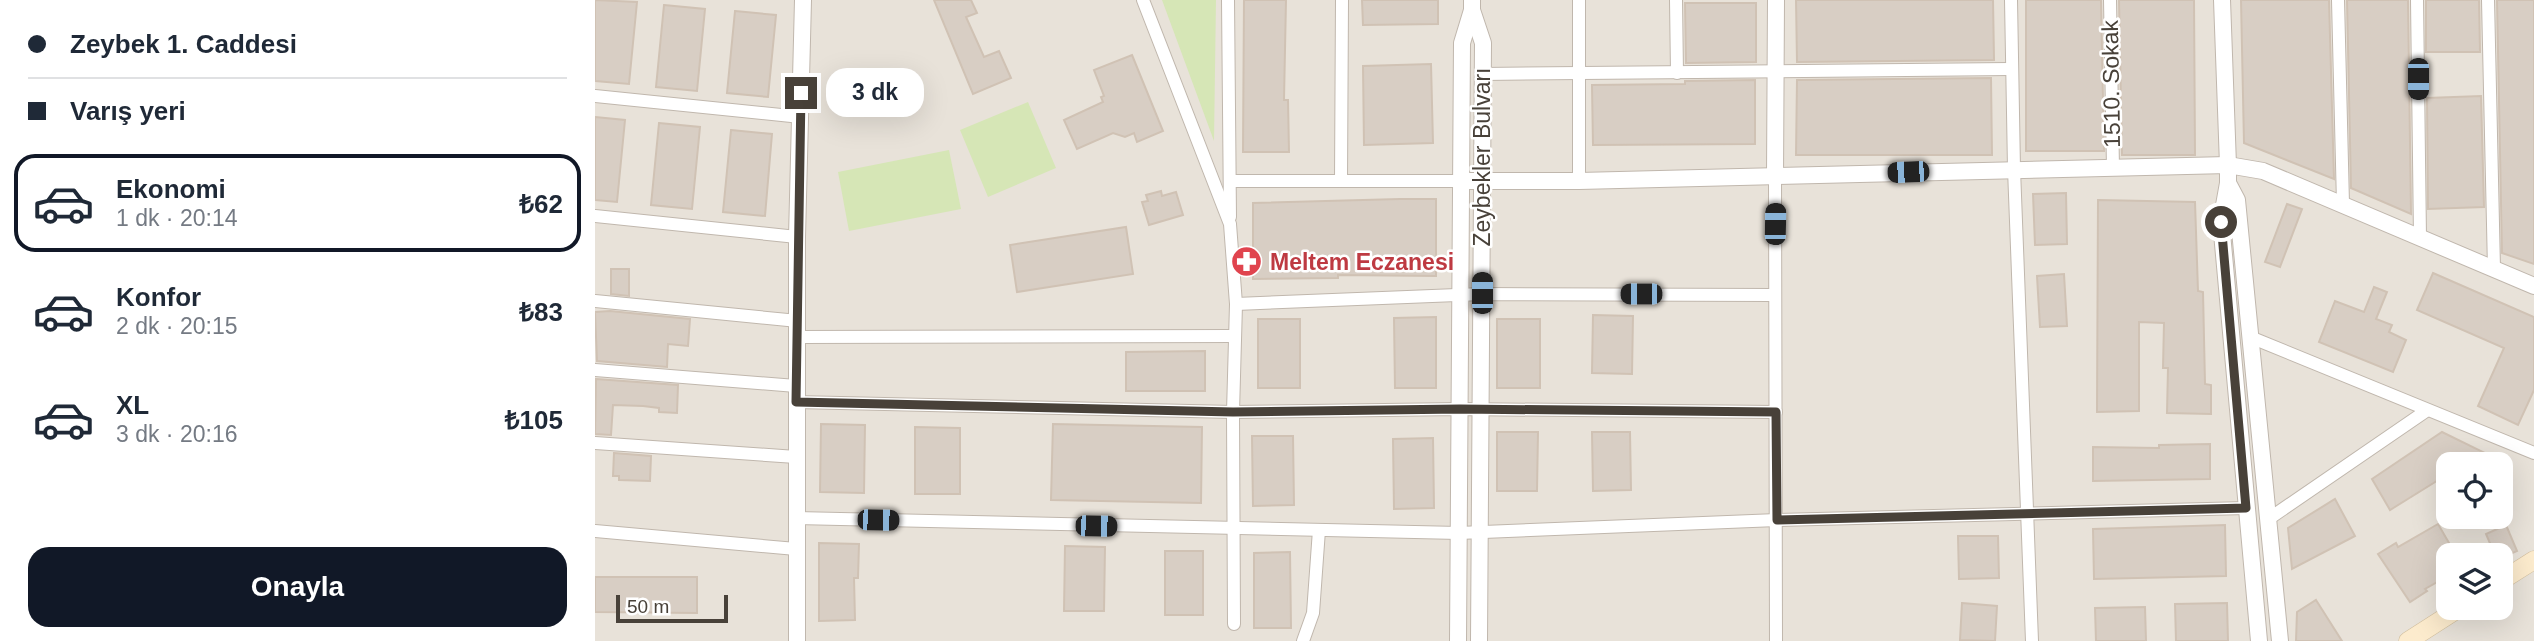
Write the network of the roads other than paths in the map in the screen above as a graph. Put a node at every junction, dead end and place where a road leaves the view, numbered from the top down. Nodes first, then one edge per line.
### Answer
1 (803, 0) edge
2 (1143, 0) edge
3 (1228, 0) edge
4 (1342, 0) edge
5 (1579, 0) edge
6 (1676, 0) edge
7 (1776, 0) edge
8 (2011, 0) edge
9 (2110, 0) edge
10 (2222, 0) edge
11 (2338, 0) edge
12 (2417, 0) edge
13 (2487, 0) edge
14 (1472, 5) edge
15 (2010, 69) junction
16 (1579, 72) junction
17 (1777, 72) junction
18 (1677, 73) junction
19 (1483, 74) junction
20 (595, 96) edge
21 (801, 117) junction
22 (2228, 165) junction
23 (2113, 168) junction
24 (2014, 169) junction
25 (1775, 177) junction
26 (1482, 180) junction
27 (1230, 181) junction
28 (1341, 181) junction
29 (1461, 181) junction
30 (1579, 181) junction
31 (2228, 183) junction
32 (2343, 204) junction
33 (595, 216) edge
34 (1230, 224) junction
35 (797, 236) junction
36 (2420, 237) junction
37 (2494, 269) junction
38 (2534, 286) edge
39 (1482, 293) junction
40 (1461, 294) junction
41 (1774, 295) junction
42 (595, 301) edge
43 (1236, 304) junction
44 (798, 329) junction
45 (1235, 335) junction
46 (2250, 337) junction
47 (595, 370) edge
48 (796, 394) junction
49 (1460, 409) junction
50 (1481, 410) junction
51 (2426, 411) junction
52 (1233, 412) junction
53 (1776, 412) junction
54 (595, 443) edge
55 (2534, 453) edge
56 (796, 457) junction
57 (2246, 508) junction
58 (2027, 514) junction
59 (796, 518) junction
60 (1777, 520) junction
61 (2267, 520) junction
62 (1233, 529) junction
63 (1319, 530) junction
64 (595, 531) edge
65 (1480, 532) junction
66 (1459, 533) junction
67 (796, 549) junction
68 (2534, 560) edge
69 (2513, 573) edge
70 (2441, 620) edge
71 (1234, 624) dead end
72 (797, 641) edge
73 (1303, 641) edge
74 (1458, 641) edge
75 (1479, 641) edge
76 (1776, 641) edge
77 (2032, 641) edge
78 (2259, 641) edge
79 (2280, 641) edge
80 (2408, 641) edge

1 - 21 street
2 - 34 street
3 - 27 street
4 - 28 street
5 - 16 street
6 - 18 street
7 - 17 street
8 - 15 street
9 - 23 street, 1510. Sokak
10 - 22 street
11 - 32 street
12 - 36 street
13 - 37 street
14 - 19 street, Zeybekler Bulvarı
14 - 29 street, Zeybekler Bulvarı
15 - 17 street
15 - 24 street
16 - 18 street
16 - 19 street
16 - 30 street
17 - 18 street
17 - 25 street
19 - 26 street, Zeybekler Bulvarı
20 - 21 street
21 - 35 street
22 - 23 street
22 - 31 street
22 - 32 street
23 - 24 street
24 - 25 street
24 - 58 street
25 - 30 street
25 - 41 street
26 - 29 street
26 - 30 street
26 - 39 street, Zeybekler Bulvarı
27 - 28 street
27 - 34 street
28 - 29 street
29 - 40 street, Zeybekler Bulvarı
31 - 46 street
31 - 57 street
32 - 36 street
33 - 35 street
34 - 43 street
35 - 44 street
36 - 37 street
37 - 38 street
39 - 40 street
39 - 41 street
39 - 50 street, Zeybekler Bulvarı
40 - 43 street
40 - 49 street, Zeybekler Bulvarı
41 - 53 street
42 - 44 street
43 - 45 street
44 - 45 street
44 - 48 street
45 - 52 street
46 - 51 street
46 - 61 street
47 - 48 street
48 - 52 street
48 - 56 street
49 - 50 street
49 - 52 street
49 - 66 street, Zeybekler Bulvarı
50 - 53 street
50 - 65 street, Zeybekler Bulvarı
51 - 55 street
51 - 61 street
52 - 62 street
53 - 60 street
54 - 56 street
56 - 59 street
57 - 58 street
57 - 78 street
58 - 60 street
58 - 77 street
59 - 62 street
59 - 67 street
60 - 65 street
60 - 76 street
61 - 79 street
62 - 63 street
62 - 71 street
63 - 66 street
63 - 73 street
64 - 67 street
65 - 66 street
65 - 75 street, Zeybekler Bulvarı
66 - 74 street, Zeybekler Bulvarı
67 - 72 street
68 - 69 main road
70 - 80 main road

